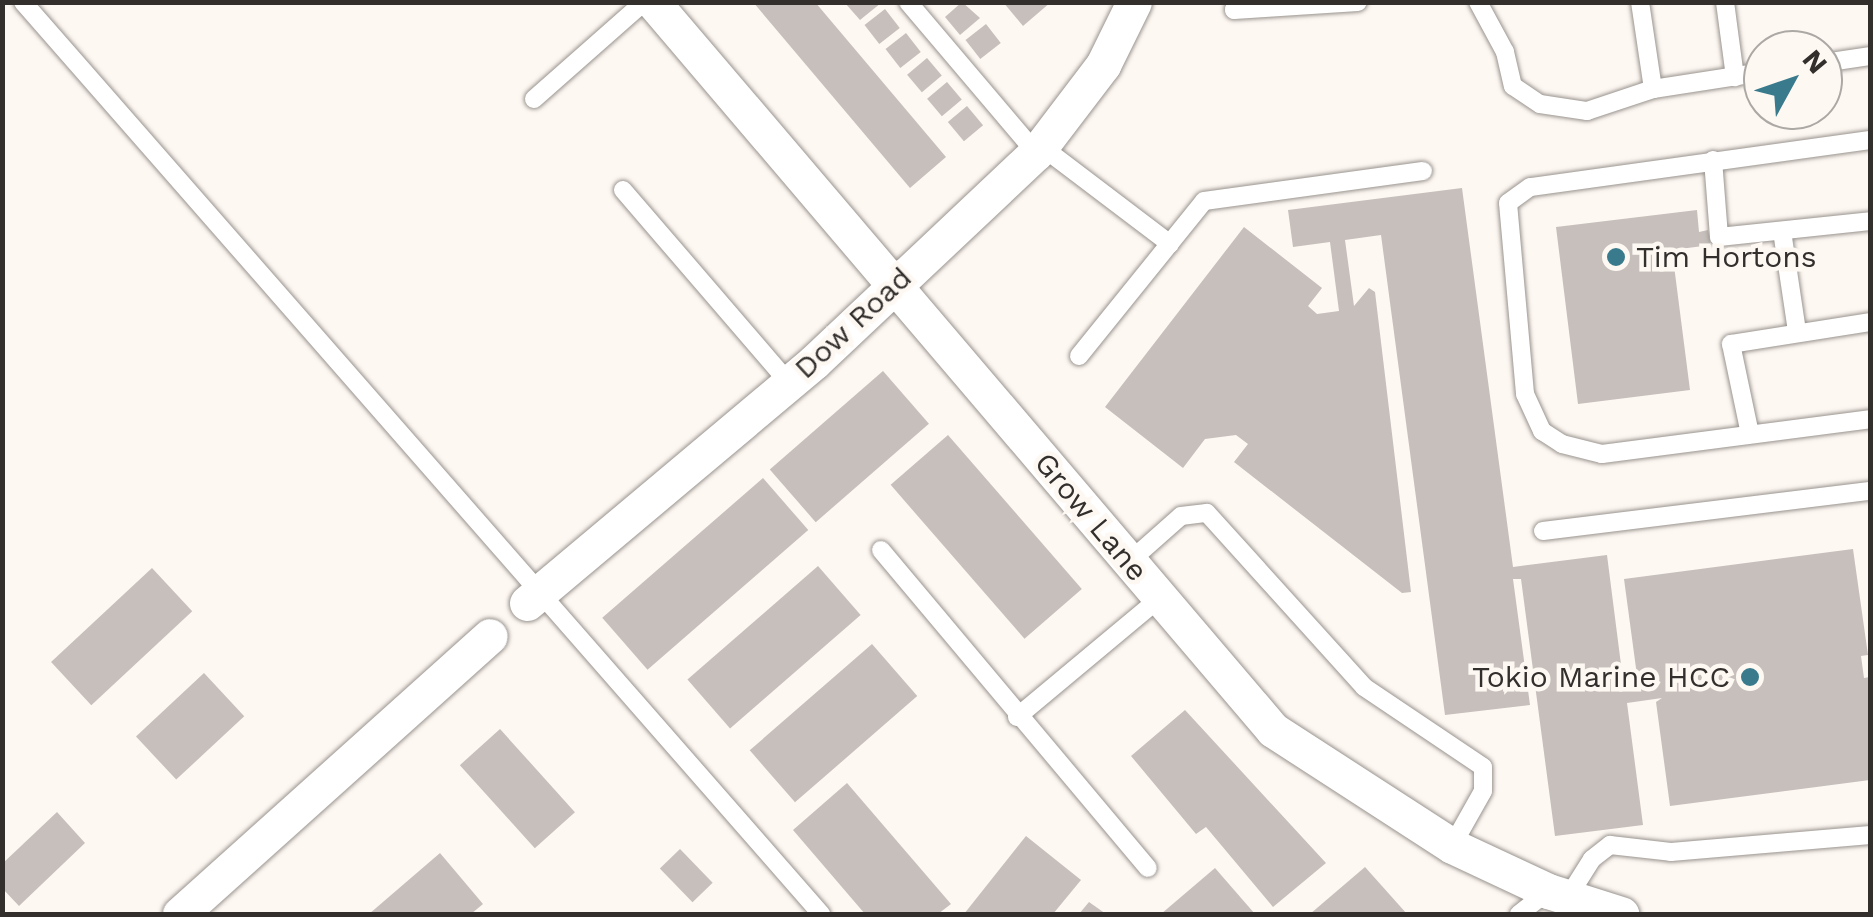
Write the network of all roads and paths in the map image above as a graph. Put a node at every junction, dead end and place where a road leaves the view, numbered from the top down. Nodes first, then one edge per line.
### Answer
1 (22, 2) edge
2 (644, 2) edge
3 (653, 2) edge
4 (908, 2) edge
5 (1134, 2) edge
6 (1236, 2) edge
7 (1358, 2) edge
8 (1478, 2) edge
9 (1640, 2) edge
10 (1725, 2) edge
11 (1870, 56) edge
12 (1843, 60) edge
13 (1743, 76) edge
14 (1735, 77) junction
15 (1653, 89) junction
16 (534, 98) dead end
17 (1870, 140) edge
18 (1038, 149) junction
19 (1713, 160) junction
20 (1423, 171) dead end
21 (623, 190) dead end
22 (1870, 221) edge
23 (1782, 231) junction
24 (1170, 244) junction
25 (896, 284) junction
26 (1870, 322) edge
27 (1797, 331) junction
28 (1079, 356) dead end
29 (789, 383) junction
30 (1870, 419) edge
31 (1750, 434) junction
32 (1870, 490) edge
33 (1542, 531) dead end
34 (882, 550) dead end
35 (1129, 562) junction
36 (1160, 598) junction
37 (532, 599) junction
38 (490, 636) dead end
39 (1016, 717) junction
40 (1870, 836) edge
41 (1452, 846) junction
42 (1148, 868) dead end
43 (1558, 894) junction
44 (200, 908) edge
45 (821, 914) edge
46 (1519, 914) edge
47 (1622, 914) edge

1 - 37 lane
2 - 16 lane
3 - 25 street, Grow Lane
4 - 18 lane
5 - 18 street, Dow Road
6 - 7 lane
8 - 15 lane
9 - 15 lane
10 - 14 lane
11 - 12 lane
13 - 14 lane
14 - 15 lane
17 - 19 lane
18 - 24 lane
18 - 25 street, Dow Road
19 - 23 lane
19 - 31 lane
20 - 24 lane
21 - 29 lane
22 - 23 lane
23 - 27 lane
24 - 28 lane
25 - 29 street, Dow Road
25 - 35 street, Grow Lane
26 - 27 lane
27 - 31 lane
29 - 37 street, Dow Road
30 - 31 lane
32 - 33 lane
34 - 39 lane
35 - 36 street, Grow Lane
35 - 41 lane
36 - 39 lane
36 - 41 street, Grow Lane
37 - 45 lane
38 - 44 street
39 - 42 lane
40 - 43 lane
41 - 43 street, Grow Lane
43 - 46 lane
43 - 47 street, Grow Lane

